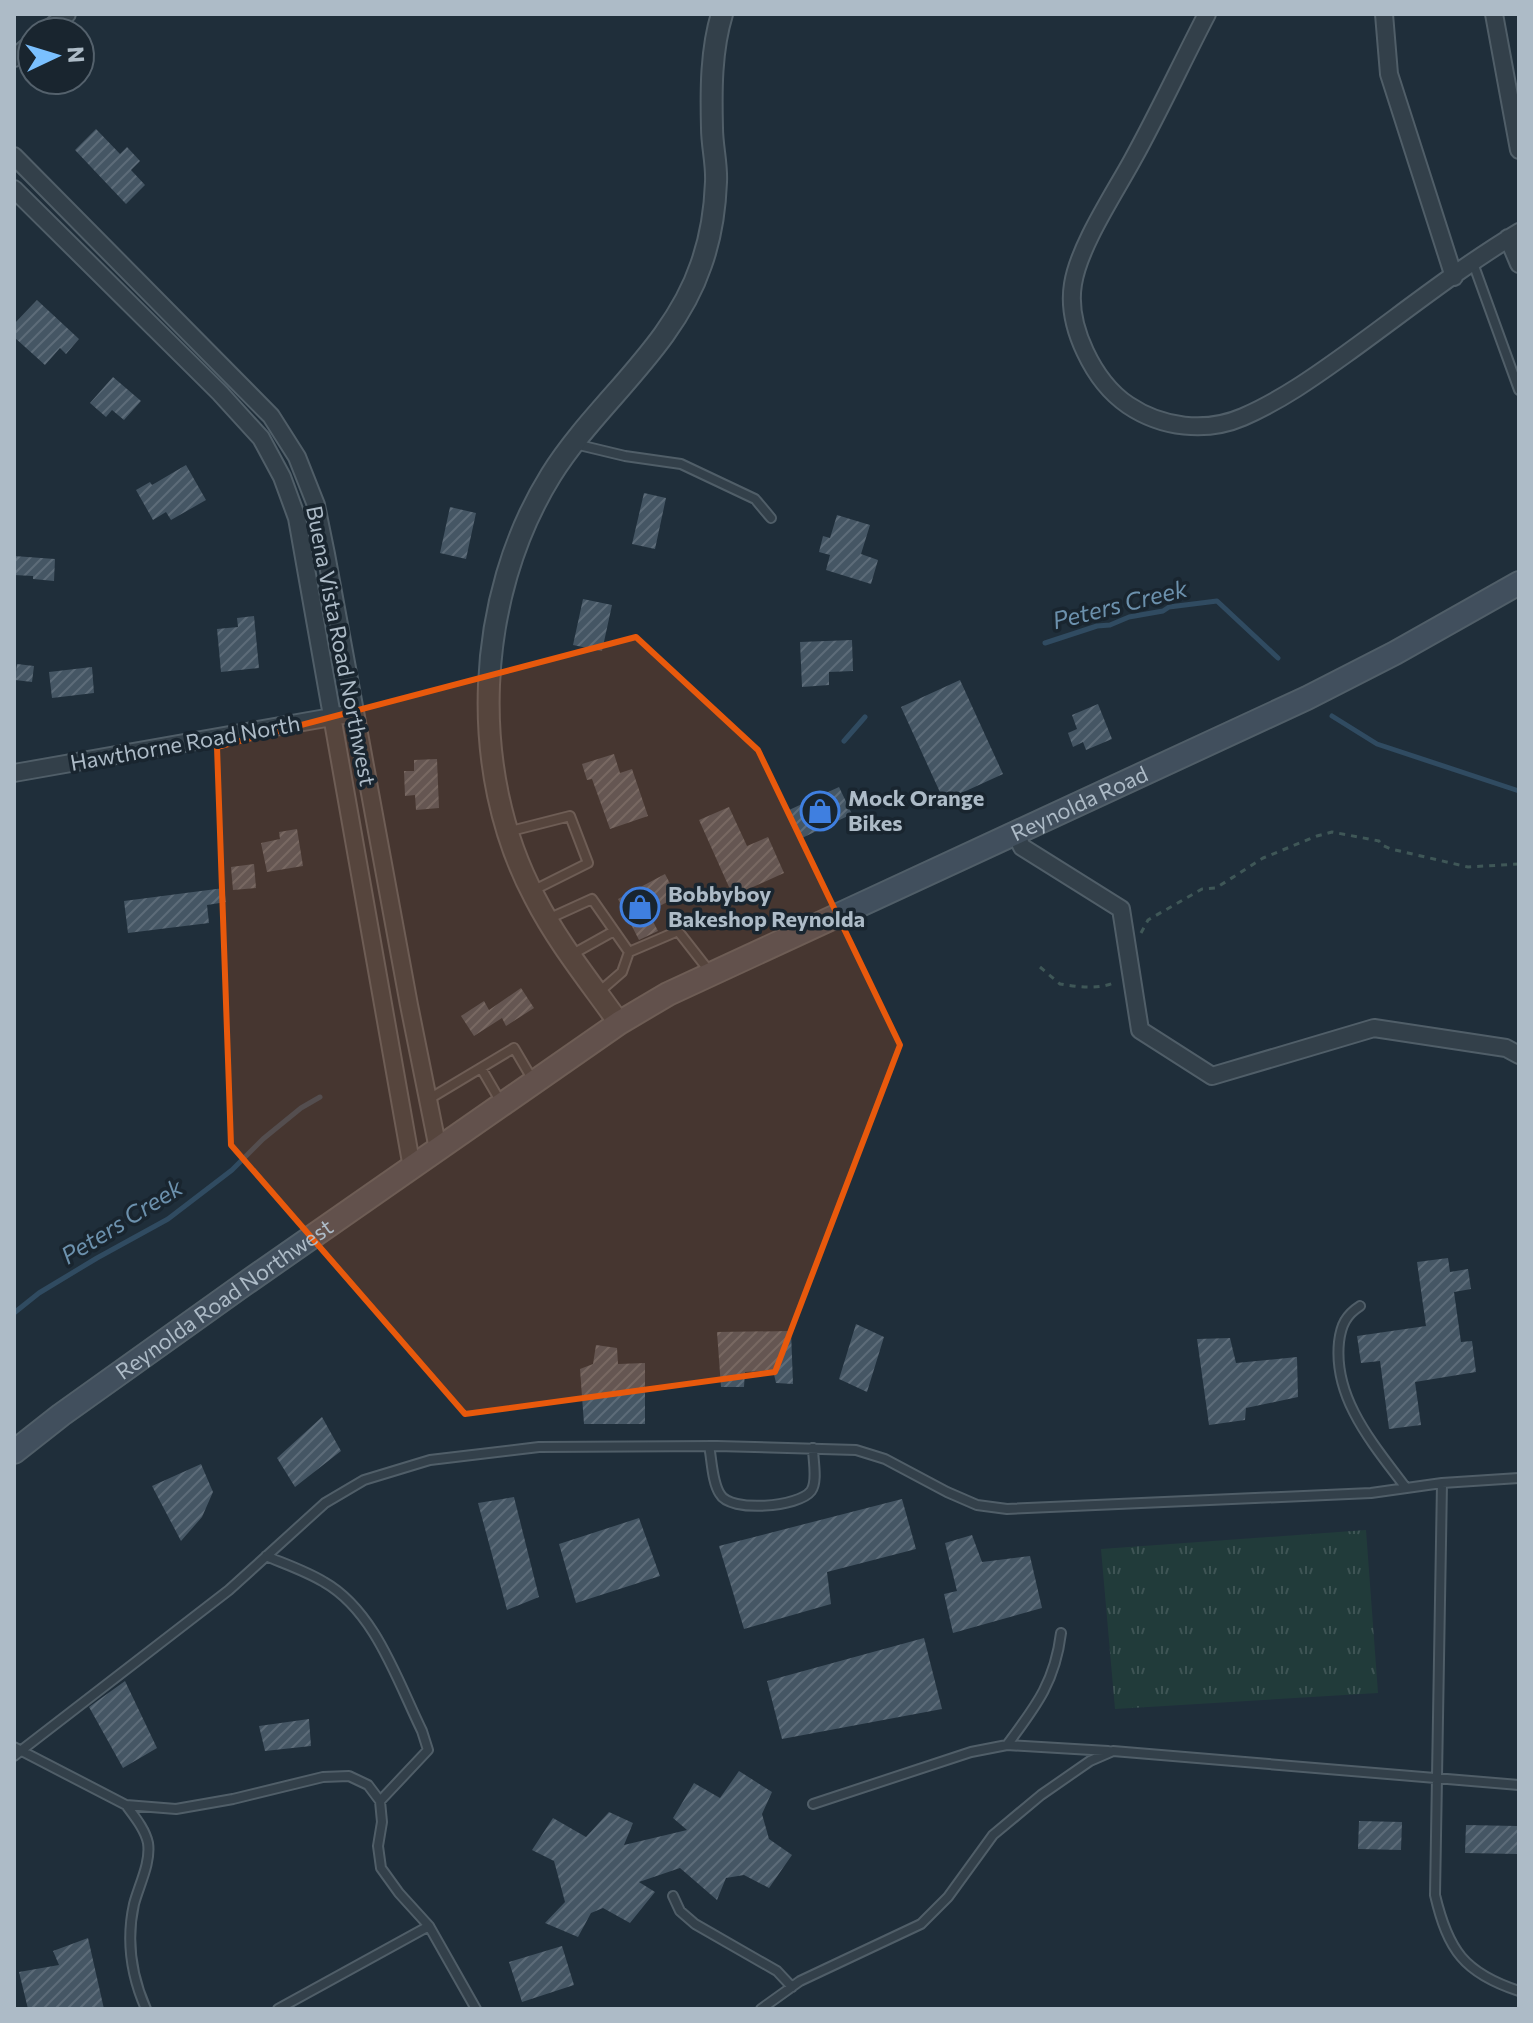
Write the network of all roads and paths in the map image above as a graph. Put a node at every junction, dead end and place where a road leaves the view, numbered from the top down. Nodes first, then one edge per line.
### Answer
1 (722, 14) edge
2 (1207, 14) edge
3 (1384, 14) edge
4 (1494, 14) edge
5 (1519, 150) edge
6 (14, 156) edge
7 (14, 189) edge
8 (1514, 235) edge
9 (1473, 263) junction
10 (1519, 264) edge
11 (1454, 277) junction
12 (1519, 390) edge
13 (574, 443) junction
14 (771, 518) dead end
15 (1519, 583) edge
16 (356, 713) junction
17 (334, 717) junction
18 (14, 773) edge
19 (509, 832) junction
20 (1015, 832) junction
21 (1519, 864) edge
22 (531, 891) junction
23 (547, 920) junction
24 (614, 931) junction
25 (1140, 936) dead end
26 (629, 952) junction
27 (571, 955) junction
28 (1040, 967) dead end
29 (1133, 970) junction
30 (710, 973) junction
31 (598, 993) junction
32 (619, 1023) junction
33 (1519, 1055) edge
34 (481, 1068) junction
35 (535, 1082) junction
36 (428, 1100) junction
37 (503, 1105) junction
38 (438, 1149) junction
39 (412, 1168) junction
40 (1360, 1306) dead end
41 (709, 1446) junction
42 (813, 1448) junction
43 (14, 1452) edge
44 (1519, 1478) edge
45 (1442, 1483) junction
46 (1406, 1488) junction
47 (266, 1556) junction
48 (1061, 1633) dead end
49 (1007, 1745) junction
50 (1113, 1751) junction
51 (16, 1752) edge
52 (1438, 1777) junction
53 (1519, 1785) edge
54 (380, 1801) junction
55 (813, 1804) dead end
56 (126, 1805) junction
57 (673, 1896) dead end
58 (429, 1926) junction
59 (792, 1987) junction
60 (1519, 1991) edge
61 (146, 2009) edge
62 (278, 2009) edge
63 (476, 2009) edge
64 (761, 2009) edge

1 - 13 street
2 - 11 street
3 - 11 street
4 - 5 street
6 - 16 street, Buena Vista Road Northwest
7 - 17 street, Buena Vista Road Northwest
8 - 9 street
8 - 10 street
9 - 11 street
9 - 12 lane
13 - 14 lane
13 - 19 street
15 - 20 main road, Reynolda Road
16 - 17 street, Hawthorne Road North
16 - 36 street, Buena Vista Road Northwest
17 - 18 street, Hawthorne Road North
17 - 39 street, Buena Vista Road Northwest
19 - 22 street
19 - 22 lane
20 - 29 street
20 - 30 main road, Reynolda Road
21 - 25 path
22 - 23 street
23 - 24 lane
23 - 27 street
24 - 26 lane
24 - 27 lane
26 - 30 lane
26 - 31 lane
27 - 31 street
28 - 29 path
29 - 33 street
30 - 32 main road, Reynolda Road
31 - 32 street
32 - 35 main road, Reynolda Road
34 - 35 lane
34 - 36 lane
34 - 37 lane
35 - 37 main road, Reynolda Road
36 - 38 street, Buena Vista Road Northwest
37 - 38 main road, Reynolda Road
38 - 39 main road, Reynolda Road Northwest
39 - 43 main road, Reynolda Road Northwest
40 - 46 lane
41 - 42 lane
41 - 42 lane
41 - 47 lane
42 - 46 lane
44 - 45 lane
45 - 46 lane
45 - 52 lane
47 - 51 lane
47 - 54 lane
48 - 49 lane
49 - 50 lane
49 - 55 lane
50 - 52 lane
50 - 59 lane
51 - 56 lane
52 - 53 lane
52 - 60 lane
54 - 56 lane
54 - 58 lane
56 - 61 lane
57 - 59 lane
58 - 62 lane
58 - 63 lane
59 - 64 lane

